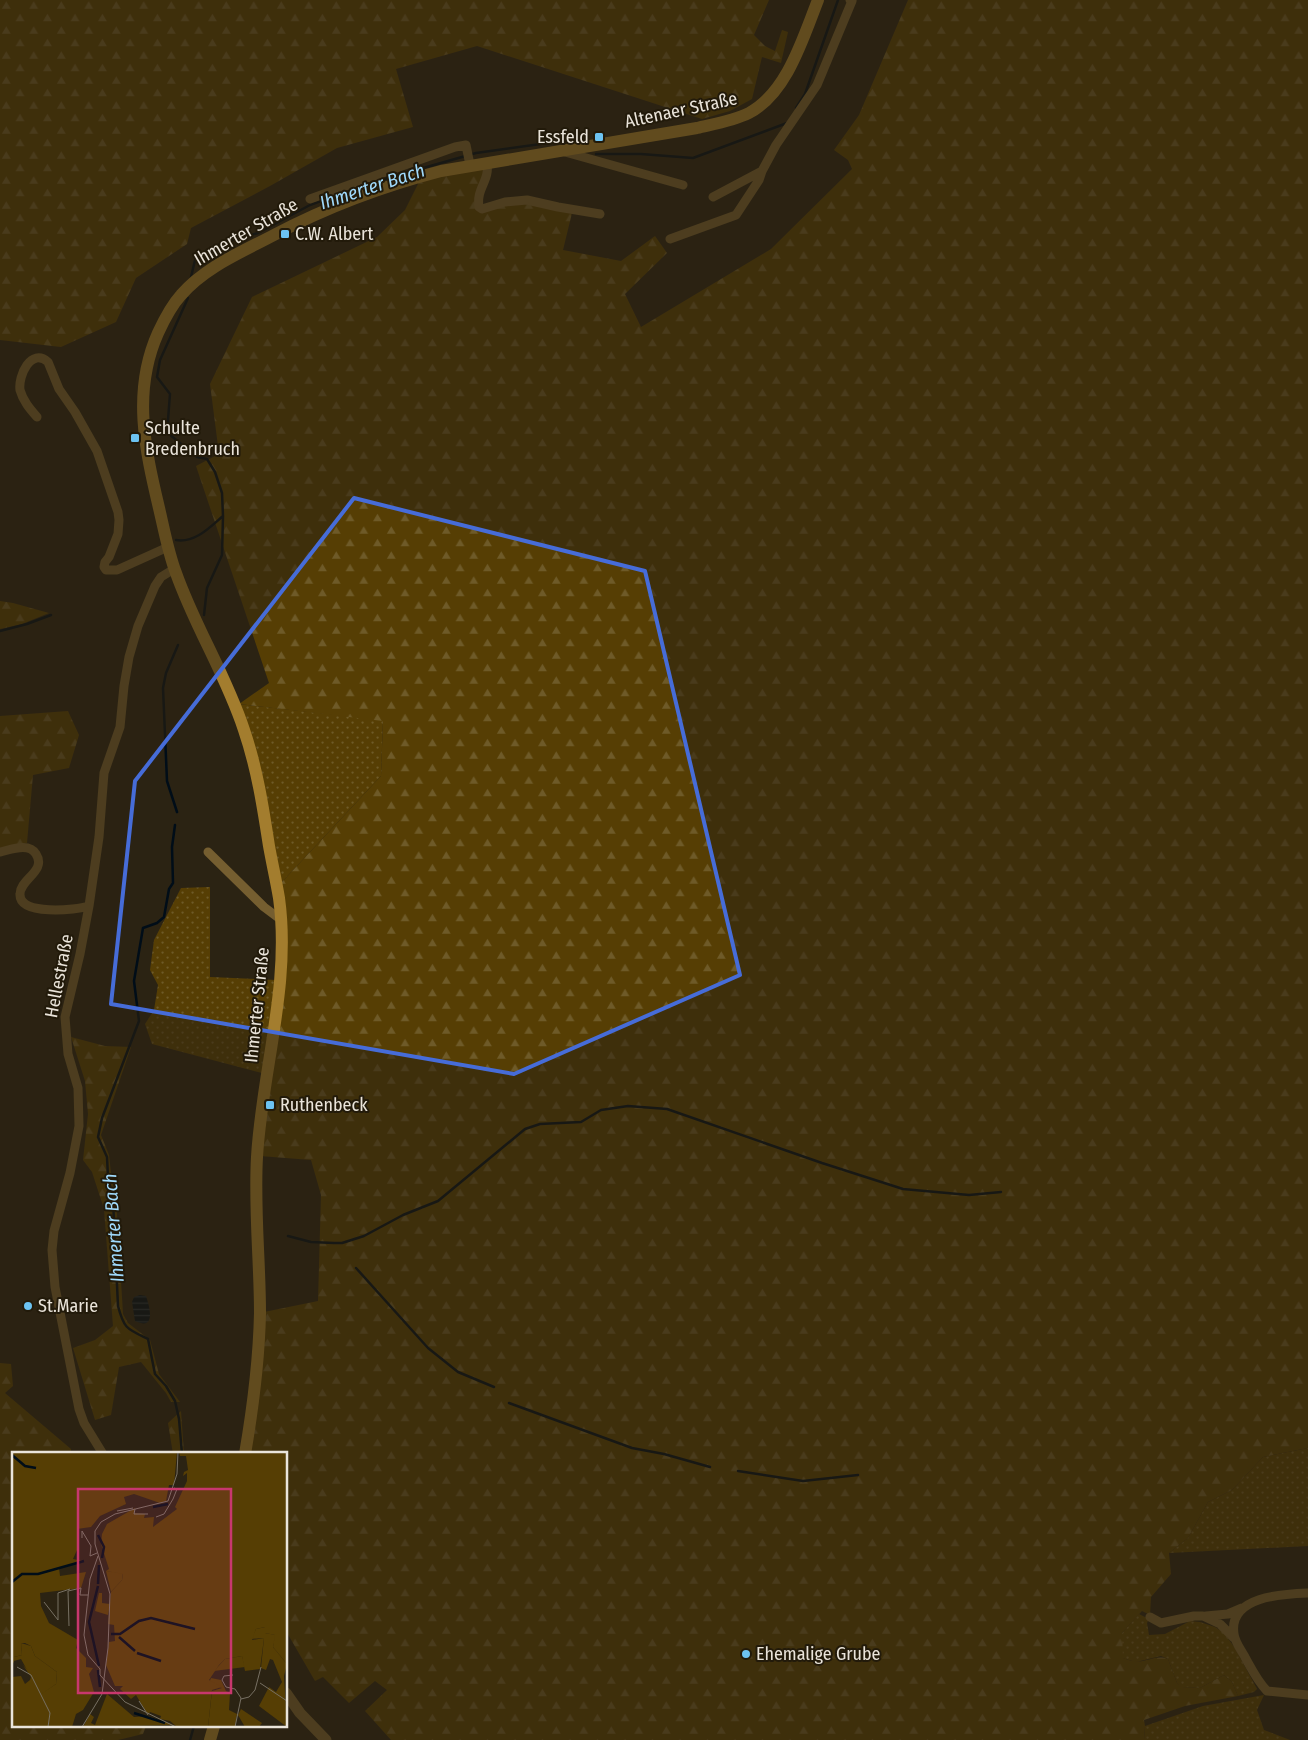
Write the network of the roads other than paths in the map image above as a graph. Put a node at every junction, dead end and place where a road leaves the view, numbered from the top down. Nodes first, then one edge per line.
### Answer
1 (818, 0) edge
2 (851, 0) edge
3 (606, 143) joint
4 (559, 150) junction
5 (487, 163) junction
6 (470, 165) junction
7 (762, 171) junction
8 (683, 185) dead end
9 (712, 197) dead end
10 (310, 199) dead end
11 (600, 214) dead end
12 (670, 239) dead end
13 (37, 417) dead end
14 (168, 546) junction
15 (174, 569) junction
16 (0, 852) edge
17 (208, 852) dead end
18 (89, 906) junction
19 (280, 919) junction
20 (102, 1452) edge
21 (245, 1452) edge
22 (1308, 1593) edge
23 (1245, 1607) junction
24 (1204, 1616) junction
25 (1150, 1617) dead end
26 (1236, 1640) junction
27 (288, 1696) edge
28 (1308, 1696) edge
29 (326, 1740) edge

1 - 3 main road, Altenaer Straße
2 - 7 street
3 - 4 main road, Ihmerter Straße
4 - 5 main road, Ihmerter Straße
4 - 8 street
5 - 6 main road, Ihmerter Straße
5 - 11 street
6 - 10 street, Ihmerter Straße
6 - 14 main road, Ihmerter Straße
7 - 9 street
7 - 12 street
13 - 14 street
14 - 15 main road, Ihmerter Straße
15 - 18 street, Hellestraße
15 - 19 main road, Ihmerter Straße
16 - 18 street
17 - 19 street
18 - 20 street, Hellestraße
19 - 21 main road, Ihmerter Straße
22 - 23 street
23 - 24 street
23 - 26 street
24 - 25 street
24 - 26 street
26 - 28 street
27 - 29 street

